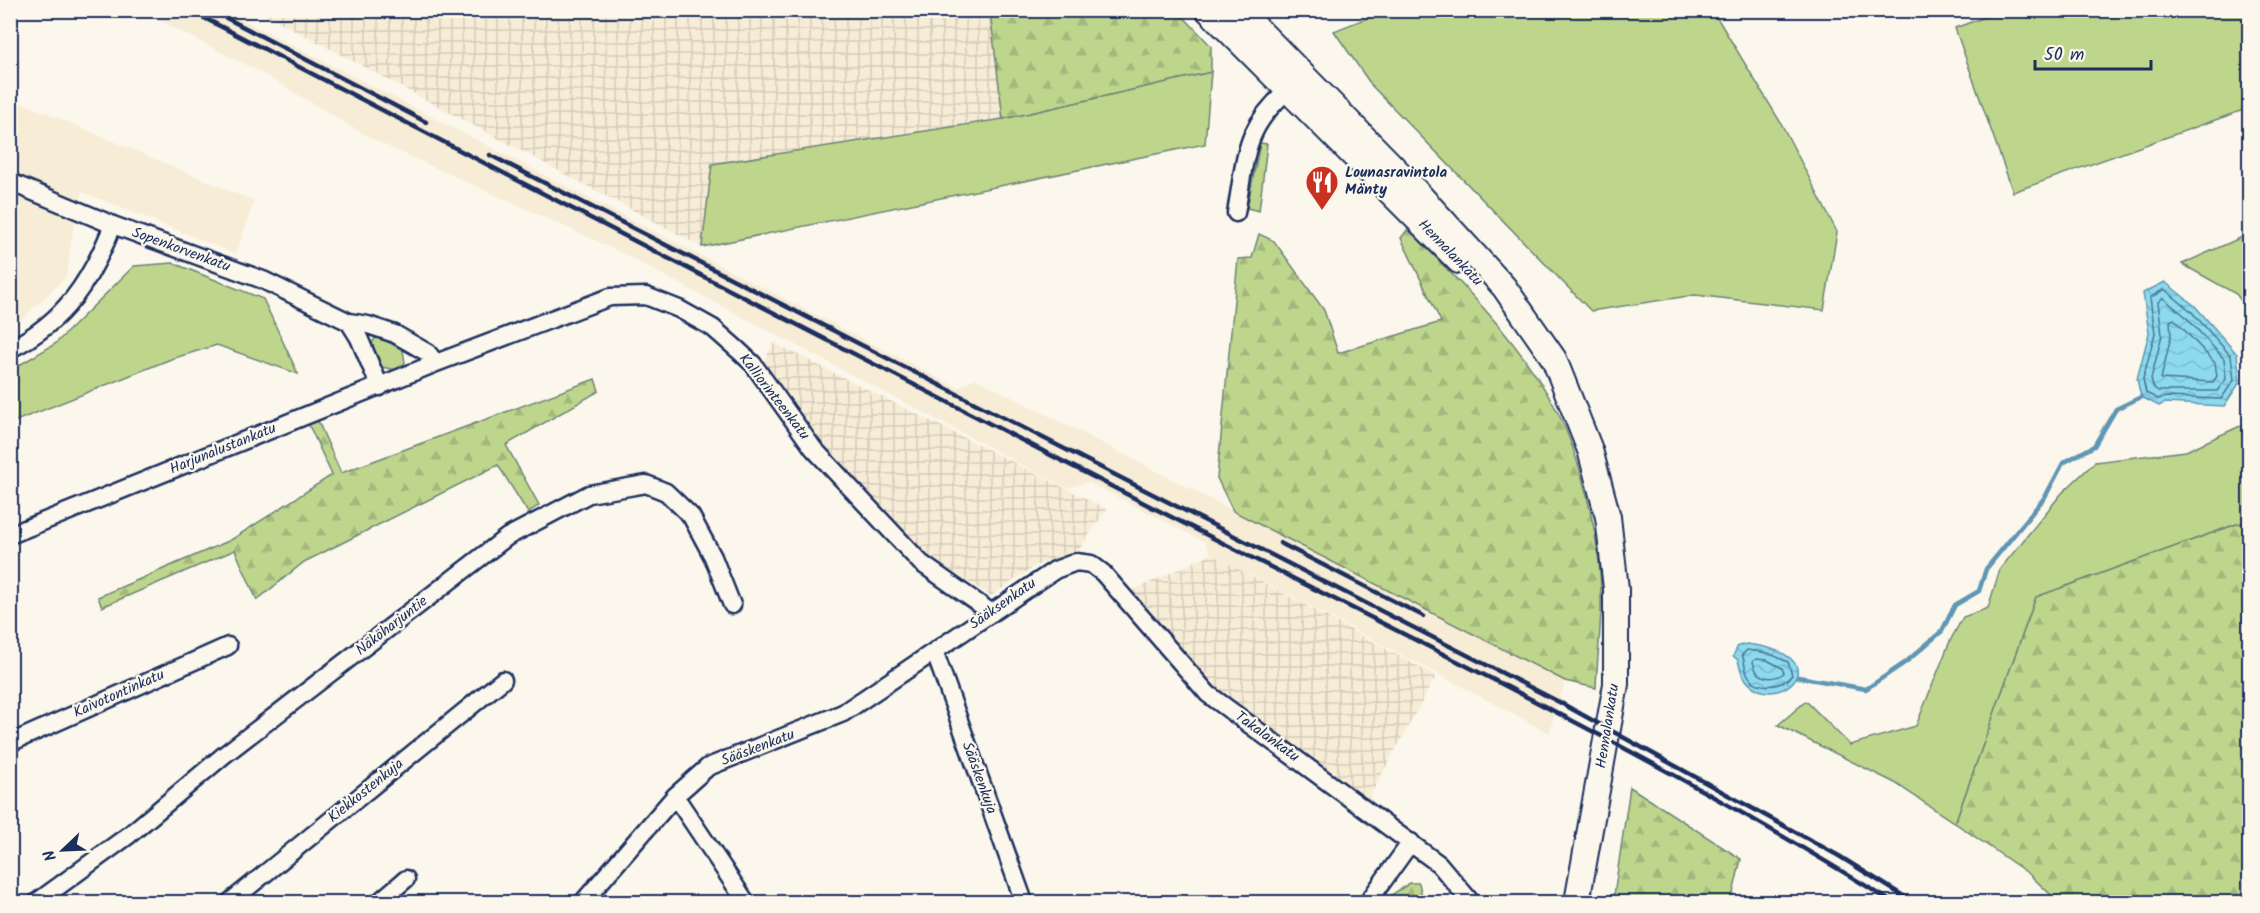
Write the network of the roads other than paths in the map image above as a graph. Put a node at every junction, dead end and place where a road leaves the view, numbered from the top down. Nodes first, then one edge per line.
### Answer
1 (1208, 10) edge
2 (1239, 10) edge
3 (1295, 84) junction
4 (10, 182) edge
5 (1236, 213) dead end
6 (113, 225) junction
7 (349, 322) junction
8 (10, 349) edge
9 (436, 363) junction
10 (380, 387) junction
11 (10, 535) edge
12 (1076, 562) joint
13 (732, 605) dead end
14 (992, 612) junction
15 (228, 645) dead end
16 (935, 653) junction
17 (503, 680) dead end
18 (10, 743) edge
19 (675, 796) junction
20 (1411, 842) junction
21 (406, 879) dead end
22 (37, 903) edge
23 (230, 903) edge
24 (379, 903) edge
25 (582, 903) edge
26 (746, 903) edge
27 (1024, 903) edge
28 (1368, 903) edge
29 (1471, 903) edge
30 (1577, 903) edge

1 - 3 street, Hennalankatu
2 - 3 street, Hennalankatu
3 - 5 street
3 - 30 street, Hennalankatu
4 - 6 street, Sopenkorvenkatu
6 - 7 street, Sopenkorvenkatu
6 - 8 street
7 - 9 street
7 - 10 street
9 - 10 street, Harjunalustankatu
9 - 14 street, Kalliorinteenkatu
10 - 11 street, Harjunalustankatu
12 - 14 street, Sääksenkatu
12 - 20 street, Takalankatu
13 - 22 street, Näköharjuntie
14 - 16 street, Sääksenkatu
15 - 18 street, Kaivotontinkatu
16 - 19 street, Sääskenkatu
16 - 27 street, Sääskenkuja
17 - 23 street, Kiekkostenkuja
19 - 25 street, Sääskenkatu
19 - 26 street
20 - 28 street
20 - 29 street, Takalankatu
21 - 24 street

